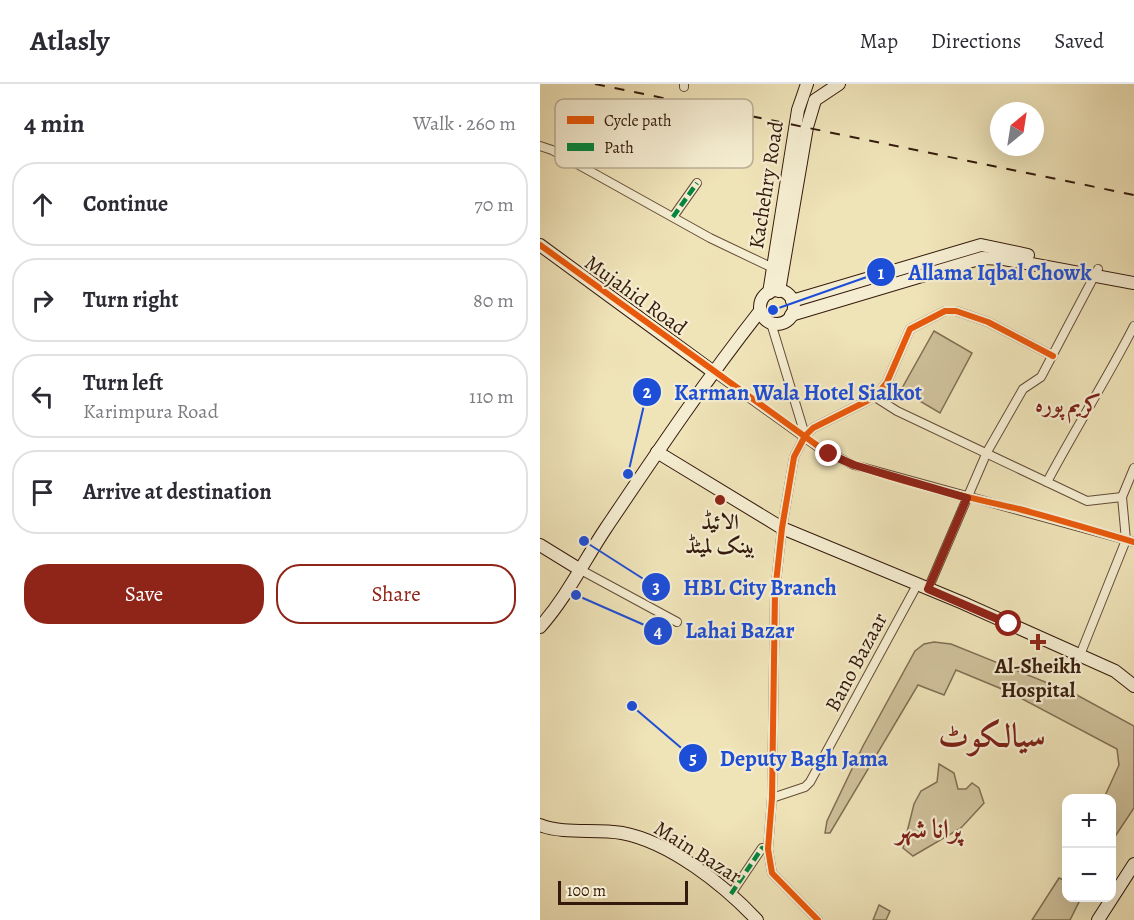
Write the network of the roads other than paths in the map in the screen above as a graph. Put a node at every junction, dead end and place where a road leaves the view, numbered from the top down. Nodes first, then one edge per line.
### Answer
1 (807, 84) edge
2 (839, 84) edge
3 (540, 146) edge
4 (555, 154) edge
5 (581, 168) edge
6 (697, 183) dead end
7 (673, 217) junction
8 (540, 245) edge
9 (773, 268) junction
10 (1096, 272) junction
11 (1134, 276) edge
12 (1134, 283) edge
13 (774, 292) junction
14 (792, 301) junction
15 (760, 311) junction
16 (791, 315) junction
17 (771, 323) junction
18 (1134, 326) edge
19 (1053, 356) junction
20 (712, 372) junction
21 (875, 397) junction
22 (805, 436) junction
23 (657, 452) junction
24 (987, 452) junction
25 (1134, 468) edge
26 (1047, 482) junction
27 (1122, 497) junction
28 (967, 498) junction
29 (782, 528) junction
30 (1130, 541) edge
31 (540, 545) edge
32 (579, 569) junction
33 (923, 587) junction
34 (677, 622) dead end
35 (540, 627) edge
36 (1080, 655) junction
37 (1134, 686) edge
38 (772, 798) junction
39 (540, 825) edge
40 (768, 849) junction
41 (1134, 864) edge
42 (731, 894) junction
43 (757, 920) edge
44 (818, 920) edge
45 (1098, 920) edge

1 - 9 main road, Kachehry Road
2 - 13 main road, Kachehry Road
3 - 4 street
5 - 7 street
6 - 7 street
7 - 9 street
8 - 20 main road, Mujahid Road
9 - 13 main road, Kachehry Road
10 - 11 main road
10 - 12 main road
10 - 14 main road
10 - 16 main road
10 - 19 street, Bano Bazaar
13 - 14 main road
13 - 15 main road
14 - 16 main road
15 - 17 main road
15 - 20 main road
16 - 17 main road
17 - 22 street
18 - 26 street
19 - 21 street
19 - 24 street, Bano Bazaar
20 - 22 street
20 - 23 main road
21 - 22 street
21 - 24 street
22 - 28 street
22 - 29 street
23 - 29 main road
23 - 32 main road
24 - 26 street
24 - 28 street, Bano Bazaar
25 - 27 street
26 - 27 street
27 - 30 street
28 - 30 street
28 - 33 street, Bano Bazaar
29 - 33 main road
29 - 38 street
30 - 36 street
31 - 32 main road
32 - 34 street
32 - 35 main road
33 - 36 main road
33 - 38 street, Bano Bazaar
36 - 37 main road
38 - 40 street
39 - 42 main road, Main Bazar
40 - 42 street
40 - 44 street
41 - 45 main road
42 - 43 main road, Main Bazar

